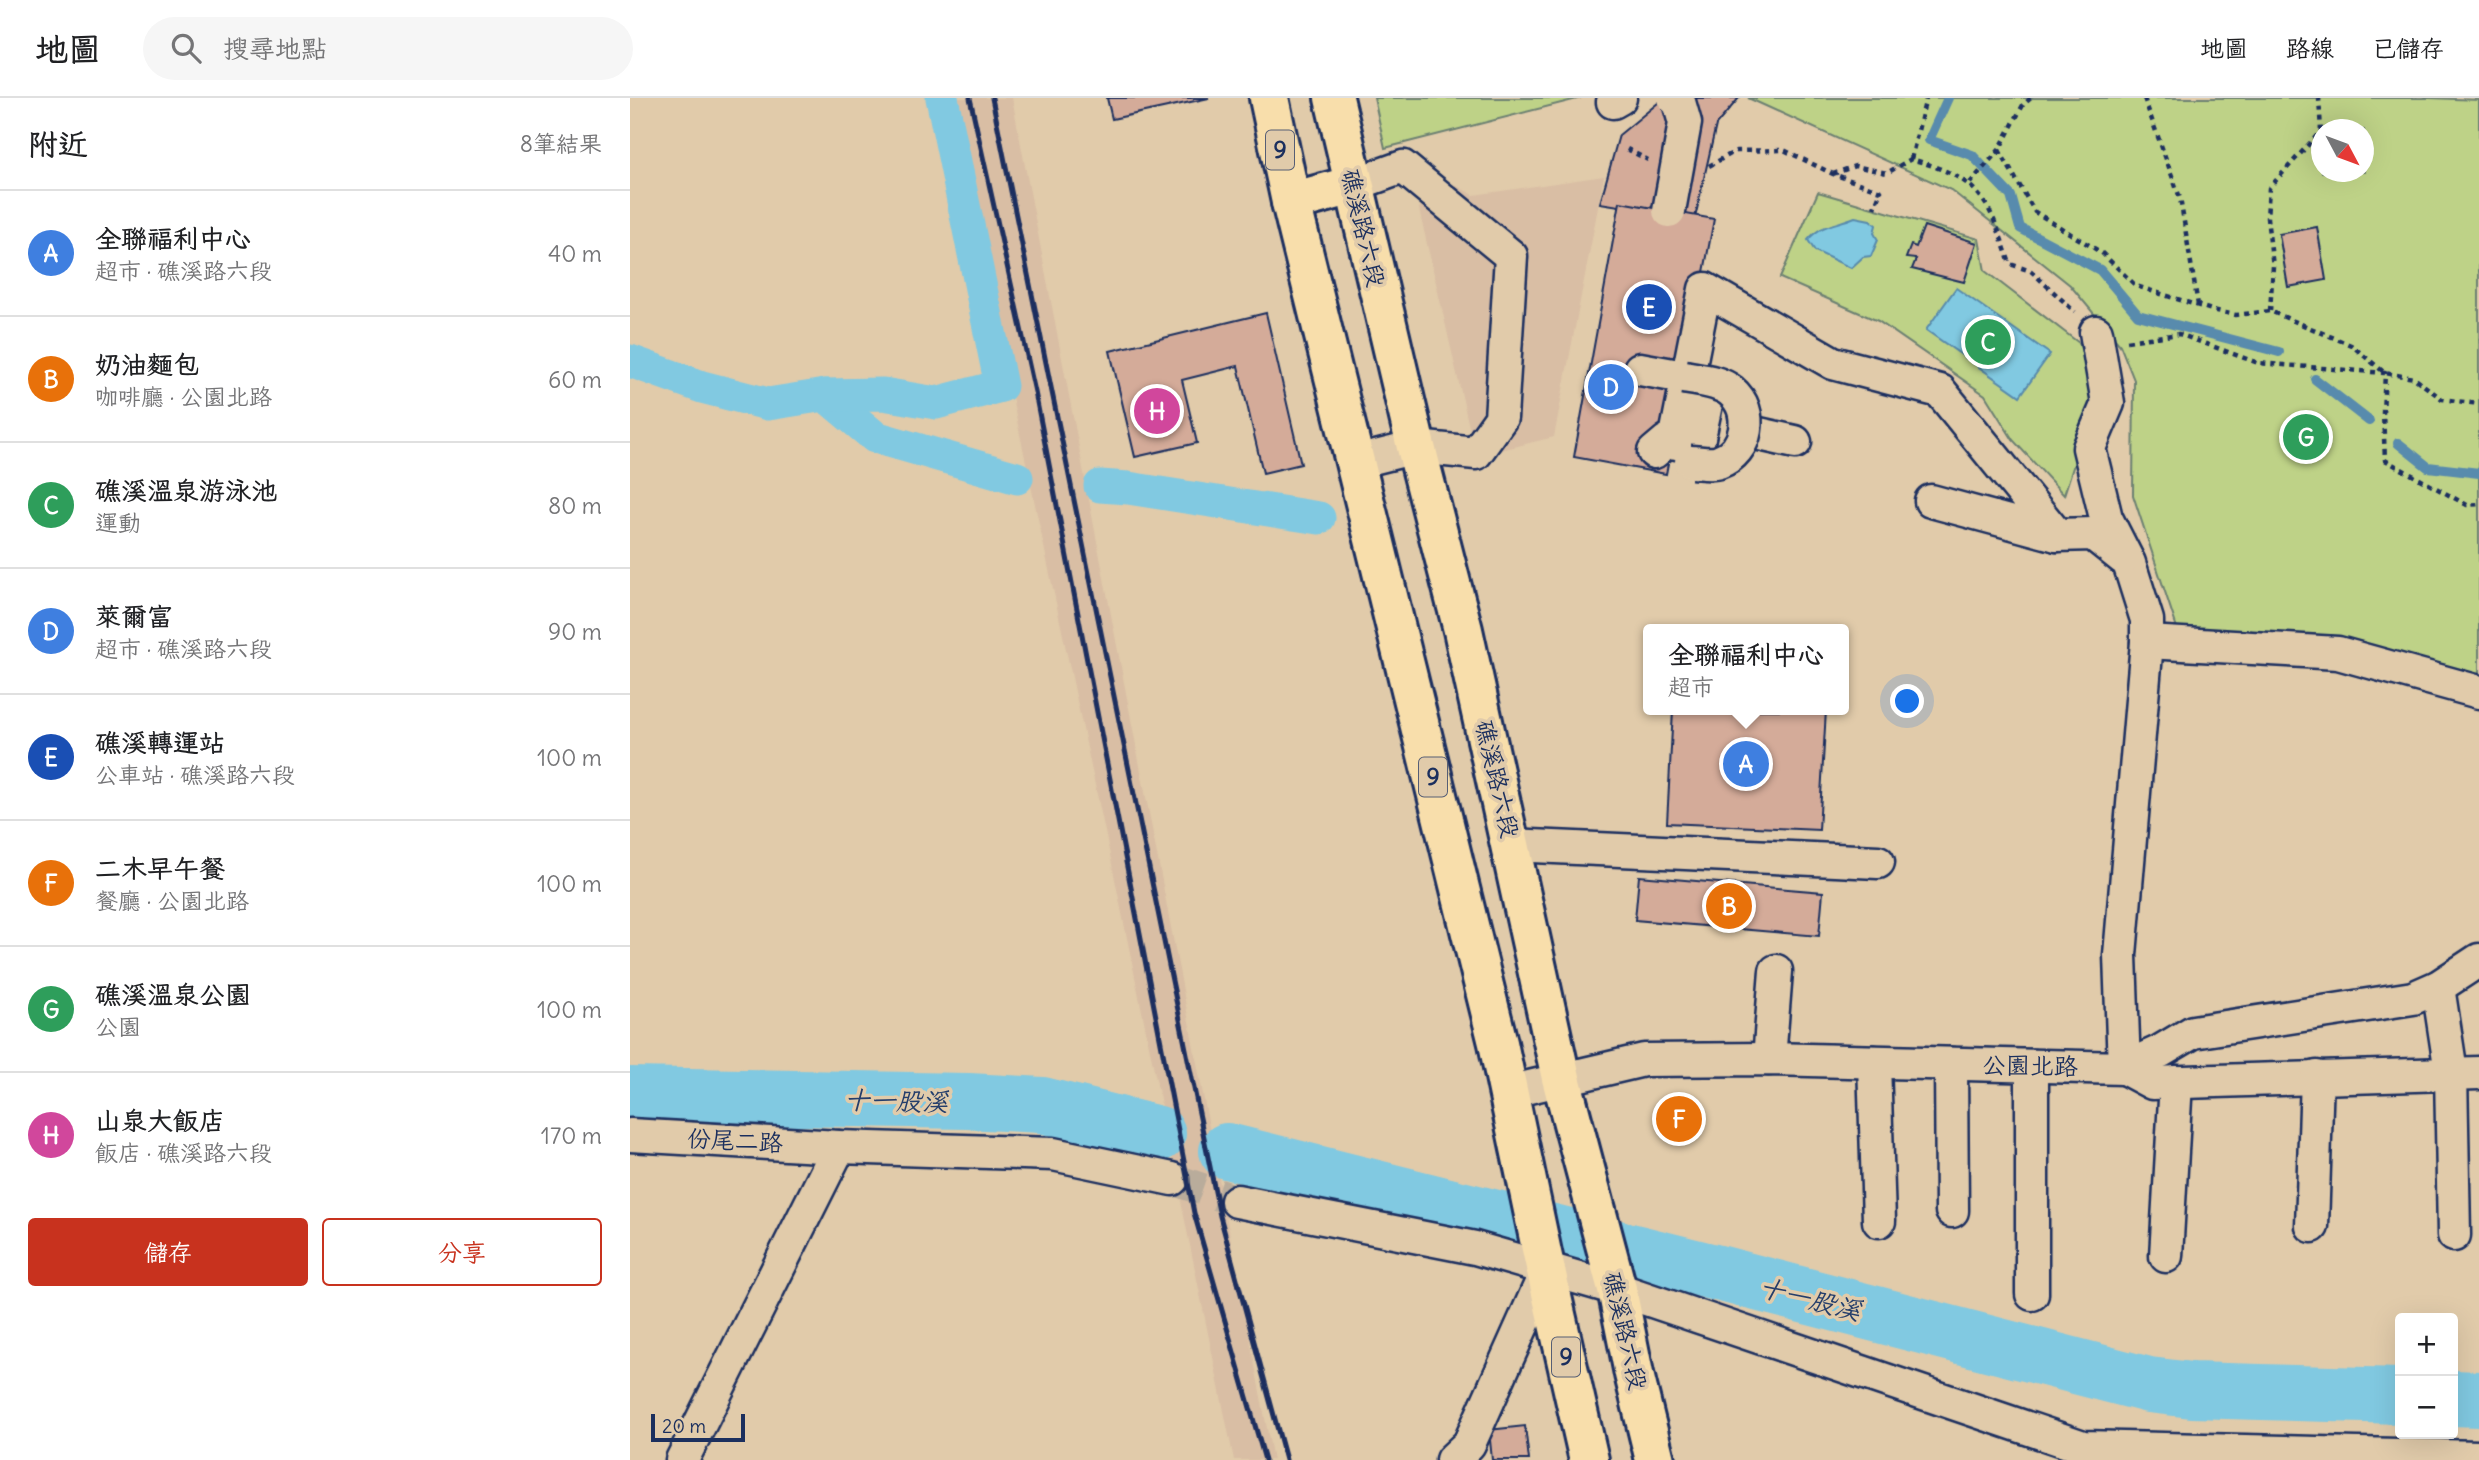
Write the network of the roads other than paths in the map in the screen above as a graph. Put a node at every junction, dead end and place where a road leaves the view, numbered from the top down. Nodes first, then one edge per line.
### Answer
1 (1269, 98) edge
2 (1334, 98) edge
3 (1674, 98) edge
4 (1353, 185) junction
5 (1291, 202) junction
6 (1669, 211) dead end
7 (2096, 332) road end
8 (1640, 369) dead end
9 (1746, 431) junction
10 (1795, 442) dead end
11 (1416, 447) junction
12 (1356, 462) junction
13 (1931, 501) dead end
14 (2057, 535) junction
15 (2129, 563) junction
16 (2147, 642) junction
17 (2479, 692) edge
18 (1511, 845) junction
19 (1878, 862) dead end
20 (2479, 960) edge
21 (1776, 971) dead end
22 (2438, 987) junction
23 (1769, 1059) junction
24 (1874, 1062) junction
25 (1951, 1064) junction
26 (2032, 1066) junction
27 (2124, 1068) junction
28 (2465, 1073) edge
29 (2317, 1077) junction
30 (1561, 1078) junction
31 (2175, 1082) junction
32 (1508, 1092) junction
33 (630, 1135) edge
34 (839, 1147) junction
35 (1172, 1179) tunnel mouth
36 (1237, 1201) tunnel mouth
37 (1952, 1211) dead end
38 (1879, 1221) dead end
39 (2312, 1226) dead end
40 (2454, 1235) dead end
41 (2166, 1256) dead end
42 (1544, 1262) junction
43 (1615, 1281) junction
44 (2032, 1294) dead end
45 (2479, 1457) edge
46 (682, 1460) edge
47 (1452, 1460) edge
48 (1589, 1460) edge
49 (1655, 1460) edge

1 - 5 main road, 9
2 - 4 main road, 礁溪路六段
3 - 6 street, bridge
4 - 5 main road
4 - 11 main road, 礁溪路六段
4 - 11 street
5 - 12 main road, 9
7 - 15 street
8 - 9 street, bridge
9 - 10 street
9 - 14 street, bridge
11 - 12 street
11 - 18 main road, 礁溪路六段
12 - 32 main road, 9
13 - 14 street
14 - 15 street
15 - 16 street
16 - 17 street
16 - 27 street
18 - 19 street
18 - 30 main road, 礁溪路六段
20 - 22 street, 公園北路
21 - 23 street
22 - 27 street, 公園北路
22 - 28 street
23 - 24 street, 公園北路
23 - 30 street, 公園北路
24 - 25 street, 公園北路
24 - 38 street
25 - 26 street, 公園北路
25 - 37 street
26 - 27 street, 公園北路
26 - 44 street
27 - 31 street
28 - 29 street
28 - 40 street
29 - 31 street
29 - 39 street
30 - 32 street, 公園北路
30 - 43 main road, 礁溪路六段
31 - 41 street
32 - 42 main road, 9
33 - 34 street, 份尾二路
34 - 35 street, 份尾二路
34 - 46 street
36 - 42 street
42 - 43 street
42 - 47 street
42 - 48 main road, 9
43 - 45 street
43 - 49 main road, 礁溪路六段

